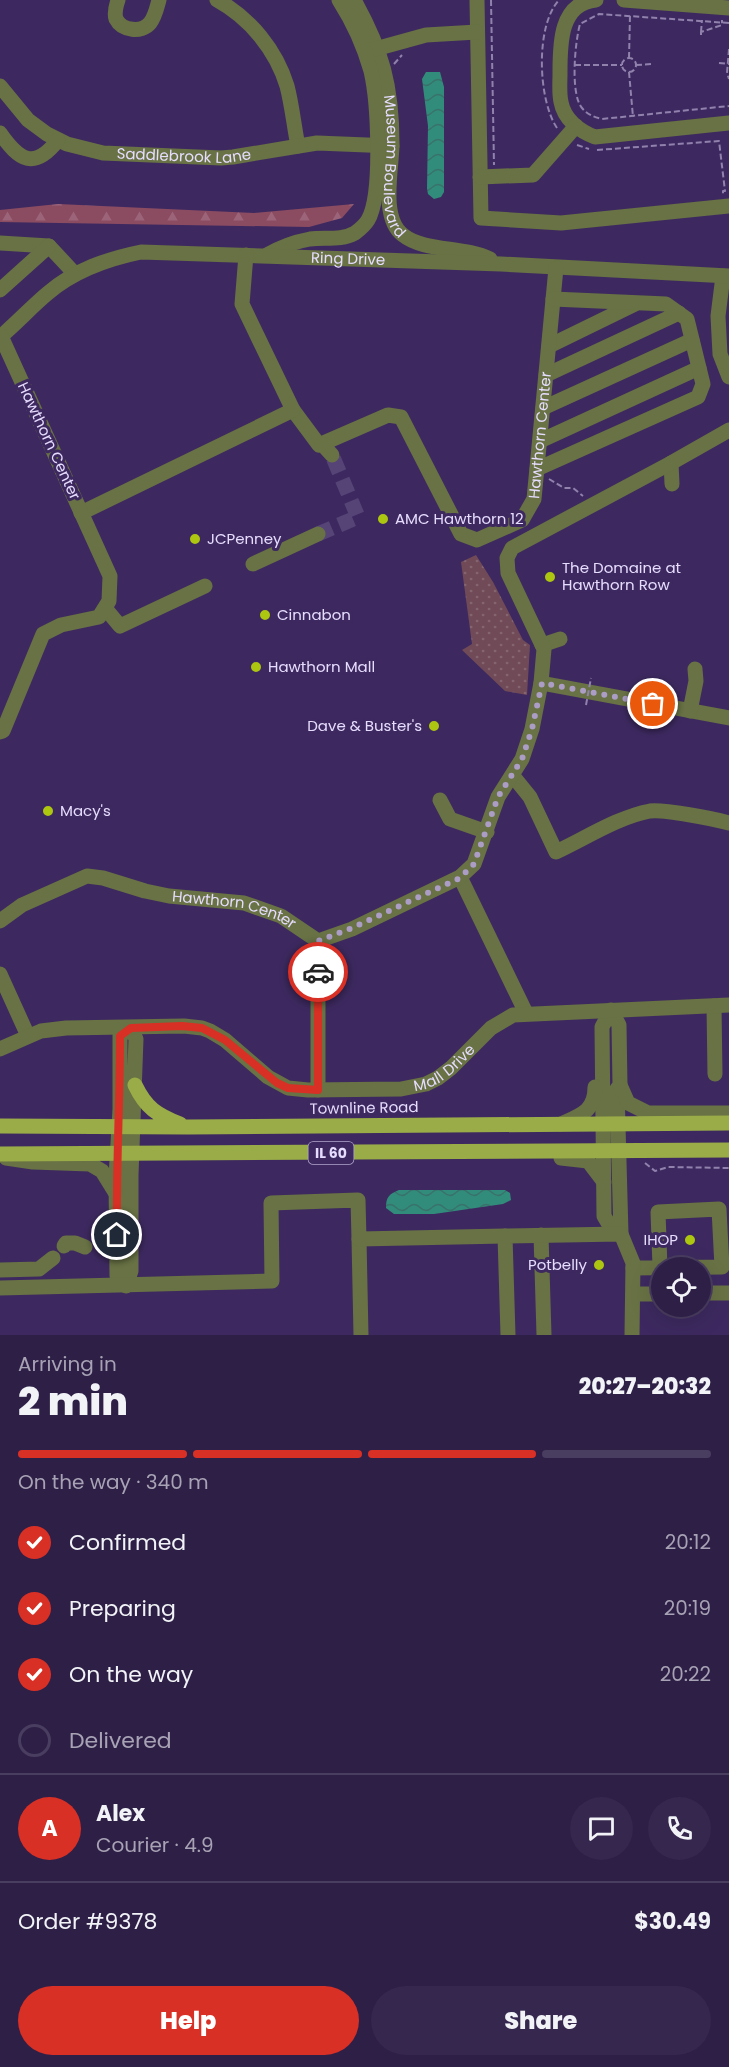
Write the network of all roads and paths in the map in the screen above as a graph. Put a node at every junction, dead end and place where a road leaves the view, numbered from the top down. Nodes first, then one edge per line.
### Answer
1 (118, 0) edge
2 (159, 0) edge
3 (217, 0) edge
4 (339, 0) edge
5 (354, 0) edge
6 (477, 0) edge
7 (491, 0) edge
8 (596, 0) edge
9 (624, 0) edge
10 (568, 5) edge
11 (630, 8) edge
12 (729, 8) edge
13 (702, 20) junction
14 (729, 23) edge
15 (477, 32) junction
16 (701, 32) dead end
17 (729, 49) edge
18 (371, 50) junction
19 (402, 55) dead end
20 (628, 58) junction
21 (719, 63) dead end
22 (653, 64) dead end
23 (728, 64) edge
24 (622, 65) junction
25 (636, 65) junction
26 (568, 66) junction
27 (384, 69) junction
28 (629, 72) junction
29 (729, 79) edge
30 (0, 86) edge
31 (729, 106) edge
32 (633, 116) junction
33 (729, 123) edge
34 (576, 126) junction
35 (0, 132) edge
36 (634, 133) junction
37 (58, 140) junction
38 (385, 145) junction
39 (298, 146) junction
40 (487, 177) junction
41 (729, 206) edge
42 (0, 243) edge
43 (49, 246) junction
44 (246, 255) junction
45 (266, 255) junction
46 (501, 264) junction
47 (556, 268) junction
48 (75, 274) junction
49 (727, 277) edge
50 (0, 290) edge
51 (553, 299) junction
52 (636, 303) junction
53 (679, 313) junction
54 (1, 336) edge
55 (692, 339) junction
56 (549, 346) junction
57 (699, 368) junction
58 (546, 375) junction
59 (729, 377) edge
60 (543, 408) junction
61 (293, 410) junction
62 (729, 430) edge
63 (540, 441) junction
64 (322, 444) junction
65 (332, 456) tunnel mouth
66 (671, 463) junction
67 (542, 473) junction
68 (672, 484) dead end
69 (589, 500) dead end
70 (81, 513) junction
71 (318, 534) tunnel mouth
72 (253, 564) dead end
73 (205, 586) dead end
74 (105, 608) junction
75 (560, 639) dead end
76 (542, 645) junction
77 (695, 669) dead end
78 (591, 678) dead end
79 (542, 683) junction
80 (586, 705) dead end
81 (690, 711) junction
82 (729, 718) edge
83 (0, 732) edge
84 (513, 776) junction
85 (440, 800) dead end
86 (729, 823) edge
87 (486, 832) junction
88 (460, 878) junction
89 (0, 921) edge
90 (318, 941) junction
91 (0, 974) edge
92 (722, 1005) edge
93 (611, 1010) junction
94 (526, 1013) junction
95 (131, 1028) junction
96 (28, 1035) junction
97 (602, 1041) junction
98 (0, 1049) edge
99 (715, 1074) dead end
100 (135, 1085) junction
101 (620, 1085) junction
102 (318, 1090) junction
103 (729, 1113) edge
104 (611, 1123) junction
105 (729, 1123) edge
106 (561, 1124) junction
107 (0, 1126) edge
108 (188, 1127) junction
109 (126, 1128) junction
110 (611, 1150) junction
111 (729, 1150) edge
112 (433, 1152) junction
113 (125, 1155) junction
114 (0, 1156) edge
115 (643, 1162) dead end
116 (729, 1168) edge
117 (604, 1183) junction
118 (116, 1194) junction
119 (621, 1234) junction
120 (541, 1235) junction
121 (505, 1236) junction
122 (359, 1239) junction
123 (64, 1246) dead end
124 (85, 1248) dead end
125 (660, 1257) edge
126 (53, 1258) dead end
127 (651, 1267) edge
128 (711, 1267) edge
129 (722, 1267) junction
130 (633, 1268) junction
131 (0, 1270) edge
132 (126, 1286) junction
133 (0, 1288) edge
134 (726, 1293) edge
135 (633, 1294) junction
136 (651, 1294) edge
137 (361, 1335) edge
138 (508, 1335) edge
139 (544, 1335) edge
140 (632, 1335) edge

1 - 2 street
3 - 39 street
4 - 18 street, Museum Boulevard
5 - 18 street, Museum Boulevard
6 - 15 street
7 - 40 path
8 - 10 street
9 - 11 street
10 - 26 street
11 - 12 street
11 - 13 path
11 - 20 path
11 - 26 path
13 - 14 path
13 - 16 path
15 - 18 street
15 - 40 street
17 - 23 path
18 - 27 street, Museum Boulevard
18 - 38 street, Museum Boulevard
19 - 27 path
20 - 24 path
20 - 25 path
21 - 23 path
22 - 25 path
23 - 29 path
24 - 26 path
24 - 28 path
25 - 28 path
26 - 32 path
26 - 34 street
27 - 38 street, Museum Boulevard
28 - 32 path
30 - 37 street, Saddlebrook Lane
31 - 32 path
32 - 36 path
33 - 36 street
34 - 36 street
34 - 40 street
35 - 37 street
37 - 39 street, Saddlebrook Lane
38 - 39 street, Saddlebrook Lane
38 - 45 street, Museum Boulevard
38 - 46 street, Museum Boulevard
40 - 41 street
42 - 43 street
43 - 48 street
43 - 50 street
44 - 45 street, Ring Drive
44 - 48 street, Ring Drive
44 - 61 street
45 - 46 street, Ring Drive
46 - 47 street, Ring Drive
47 - 49 street, Ring Drive
47 - 51 street, Hawthorn Center
48 - 54 street, Ring Drive
49 - 59 street
51 - 52 street
51 - 56 street, Hawthorn Center
52 - 53 street
52 - 56 street
53 - 55 street
53 - 58 street
54 - 70 street, Hawthorn Center
55 - 57 street
55 - 60 street
56 - 58 street, Hawthorn Center
57 - 63 street
57 - 67 street
58 - 60 street, Hawthorn Center
60 - 63 street, Hawthorn Center
61 - 64 street
61 - 70 street, Hawthorn Center
62 - 66 street
63 - 67 street, Hawthorn Center
64 - 65 street
64 - 67 street, Hawthorn Center
66 - 68 street
66 - 76 street
67 - 69 path
70 - 74 street, Hawthorn Center
71 - 72 street
73 - 74 street
74 - 83 street
75 - 76 street
76 - 79 street
77 - 81 street
78 - 80 path, bridge
79 - 81 street
79 - 84 street
81 - 82 street
84 - 86 street
84 - 87 street
85 - 87 street
87 - 88 street
88 - 90 street
88 - 94 street
89 - 90 street, Hawthorn Center
90 - 102 street
91 - 96 street
92 - 93 street, Mall Drive
92 - 99 street
93 - 94 street, Mall Drive
93 - 97 street
93 - 101 street
94 - 102 street, Mall Drive
95 - 96 street, Mall Drive
95 - 100 street
95 - 102 street, Mall Drive
95 - 109 street
96 - 98 street, Mall Drive
97 - 104 street
97 - 106 street
100 - 108 main road
100 - 109 street
101 - 103 street
101 - 104 street
104 - 105 main road, Townline Road / IL 60
104 - 106 main road, Townline Road / IL 60
104 - 110 street
106 - 108 main road, Townline Road / IL 60
107 - 109 main road, Townline Road / IL 60
108 - 109 main road, Townline Road / IL 60
109 - 113 street
110 - 111 main road, IL 60
110 - 112 main road, IL 60
110 - 117 street
110 - 119 street
112 - 113 main road, IL 60
112 - 117 street
113 - 114 main road, IL 60
113 - 118 street
113 - 132 street
114 - 118 street
115 - 116 path
117 - 119 street
118 - 132 street
119 - 120 street
119 - 130 street
120 - 121 street
120 - 139 street
121 - 122 street
121 - 138 street
122 - 132 street
122 - 137 street
123 - 124 street
125 - 129 street
126 - 131 street
127 - 130 street
128 - 129 street
129 - 134 street
130 - 135 street
132 - 133 street
135 - 136 street
135 - 140 street

